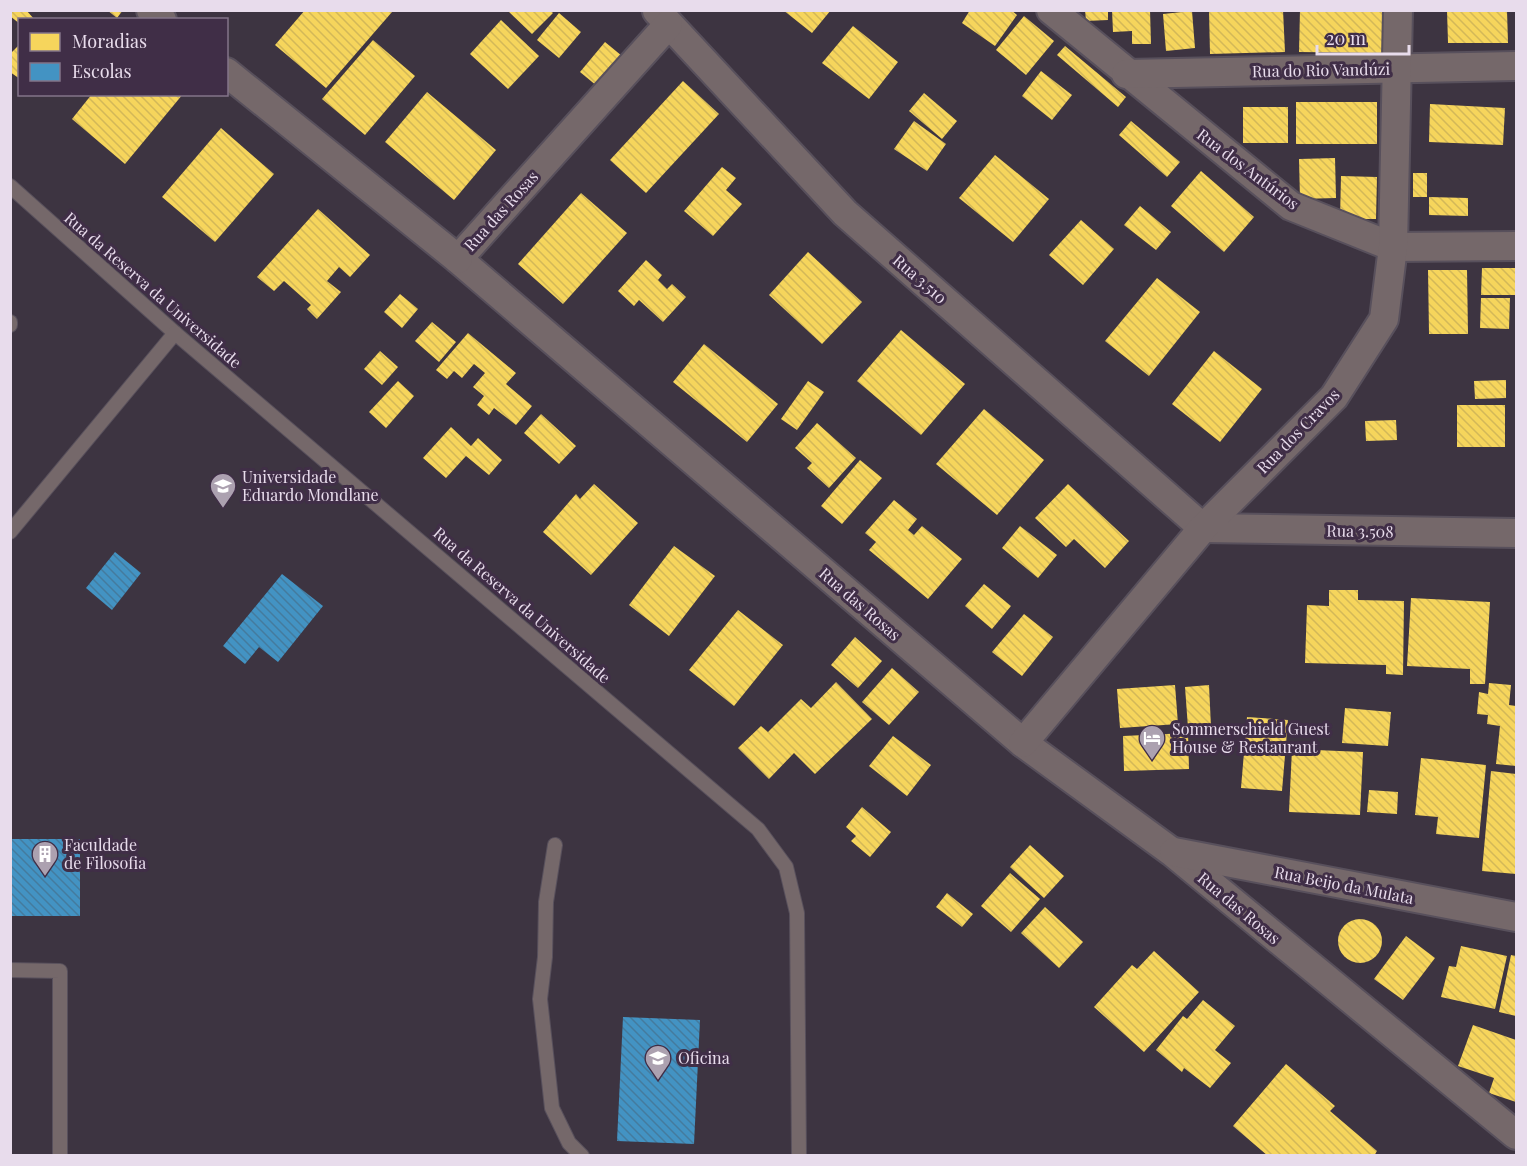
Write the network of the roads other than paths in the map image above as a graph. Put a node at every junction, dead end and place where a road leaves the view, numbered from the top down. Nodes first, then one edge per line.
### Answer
1 (1051, 10) edge
2 (1398, 10) edge
3 (662, 18) edge
4 (1516, 66) edge
5 (1397, 68) junction
6 (228, 74) edge
7 (1126, 74) junction
8 (10, 186) edge
9 (1516, 246) edge
10 (1394, 247) junction
11 (458, 259) junction
12 (175, 333) junction
13 (1203, 528) junction
14 (10, 532) edge
15 (1516, 533) edge
16 (1023, 743) junction
17 (555, 845) dead end
18 (1172, 852) junction
19 (1516, 917) edge
20 (10, 970) edge
21 (1516, 1135) edge
22 (60, 1155) edge
23 (582, 1155) edge
24 (799, 1155) edge

1 - 7 street, Rua dos Antúrios
2 - 5 street, Rua dos Cravos
3 - 11 street, Rua das Rosas
3 - 13 street, Rua 3.510
4 - 5 street, Rua do Rio Vandúzi
5 - 7 street, Rua do Rio Vandúzi
5 - 10 street, Rua dos Cravos
6 - 11 street
7 - 10 street, Rua dos Antúrios
8 - 12 lane, Rua da Reserva da Universidade
9 - 10 street, Rua dos Antúrios
10 - 13 street, Rua dos Cravos
11 - 16 street, Rua das Rosas
12 - 14 lane
12 - 24 lane, Rua da Reserva da Universidade
13 - 15 street, Rua 3.508
13 - 16 street, Rua dos Cravos
16 - 18 street, Rua das Rosas
17 - 23 lane
18 - 19 street, Rua Beijo da Mulata
18 - 21 street, Rua das Rosas
20 - 22 lane

